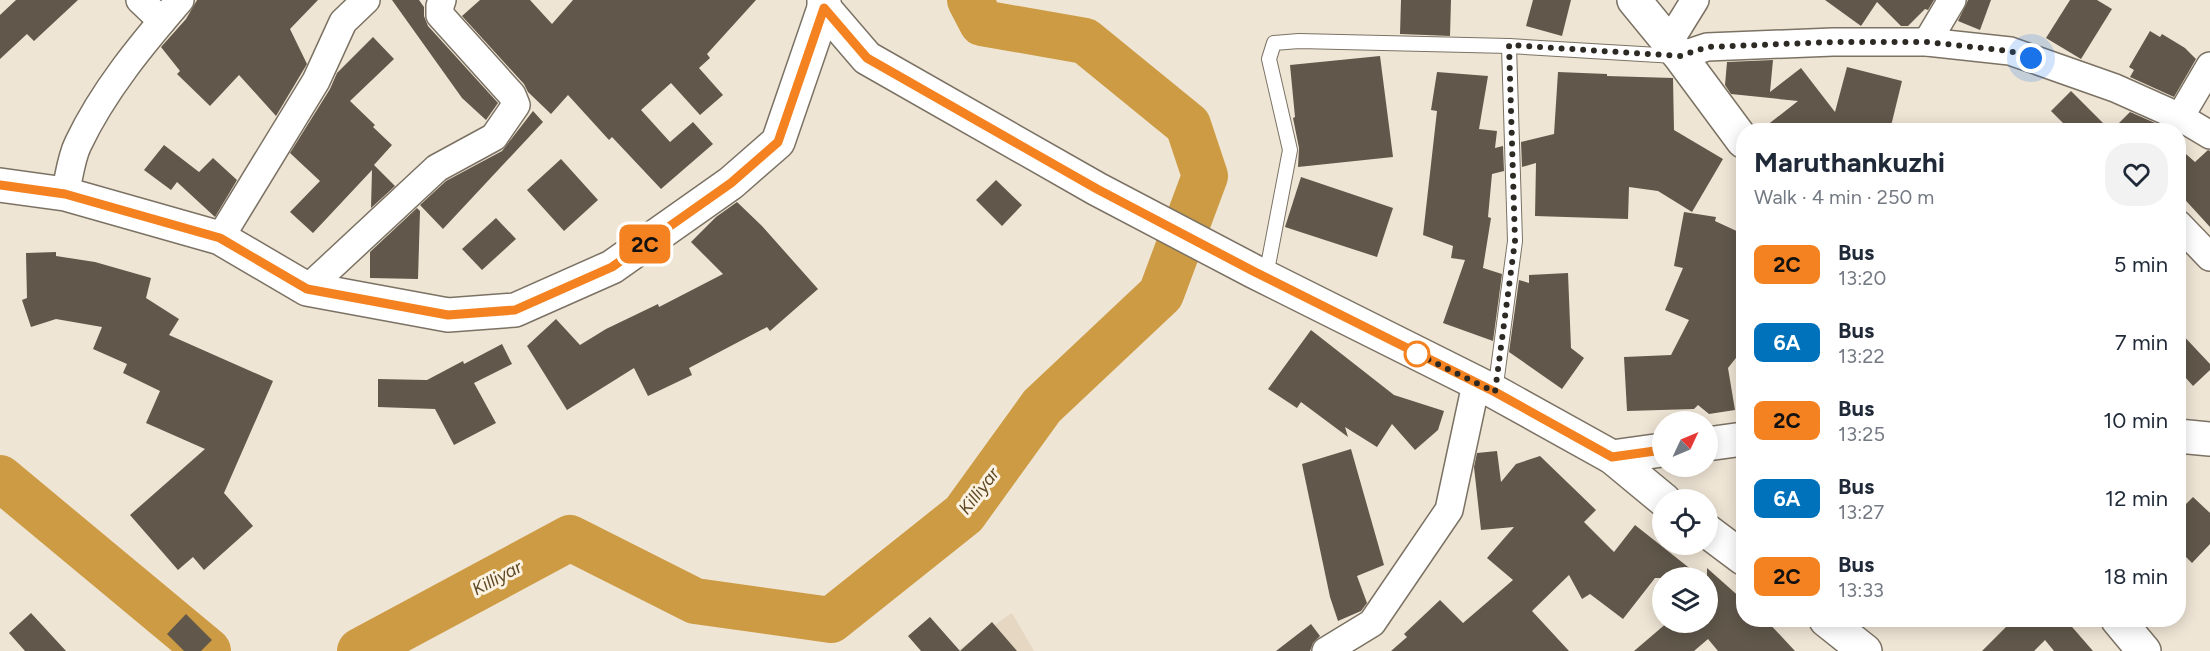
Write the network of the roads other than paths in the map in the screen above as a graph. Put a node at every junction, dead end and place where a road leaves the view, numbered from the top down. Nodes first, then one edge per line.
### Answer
1 (140, 0) edge
2 (180, 0) edge
3 (366, 0) edge
4 (442, 0) edge
5 (1634, 0) edge
6 (1695, 0) edge
7 (1952, 0) edge
8 (824, 4) edge
9 (162, 21) junction
10 (1927, 42) junction
11 (1509, 45) junction
12 (1675, 49) junction
13 (2210, 66) edge
14 (2180, 117) junction
15 (1736, 132) edge
16 (2210, 135) edge
17 (0, 184) edge
18 (65, 194) junction
19 (2186, 232) edge
20 (220, 238) junction
21 (2210, 257) edge
22 (1259, 274) junction
23 (307, 289) junction
24 (1485, 388) junction
25 (2186, 437) edge
26 (2210, 439) edge
27 (1736, 440) edge
28 (1718, 442) edge
29 (1652, 451) edge
30 (1612, 457) junction
31 (1652, 490) edge
32 (1718, 539) edge
33 (1736, 553) edge
34 (1835, 627) edge
35 (2124, 627) edge
36 (1326, 651) edge
37 (1865, 651) edge
38 (2144, 651) edge

1 - 9 street
2 - 9 street
3 - 20 street
4 - 23 street
5 - 12 main road
6 - 12 street
7 - 10 street
8 - 22 main road
8 - 23 main road
9 - 18 street
10 - 12 street
10 - 14 street
11 - 12 lane
11 - 22 lane
11 - 24 lane
12 - 15 main road
13 - 14 street
14 - 16 street
17 - 18 main road
18 - 20 main road
19 - 21 street
20 - 23 main road
22 - 24 main road
24 - 30 main road
24 - 36 street
25 - 26 main road
27 - 28 main road
29 - 30 main road
30 - 31 main road
32 - 33 main road
34 - 37 main road
35 - 38 main road

